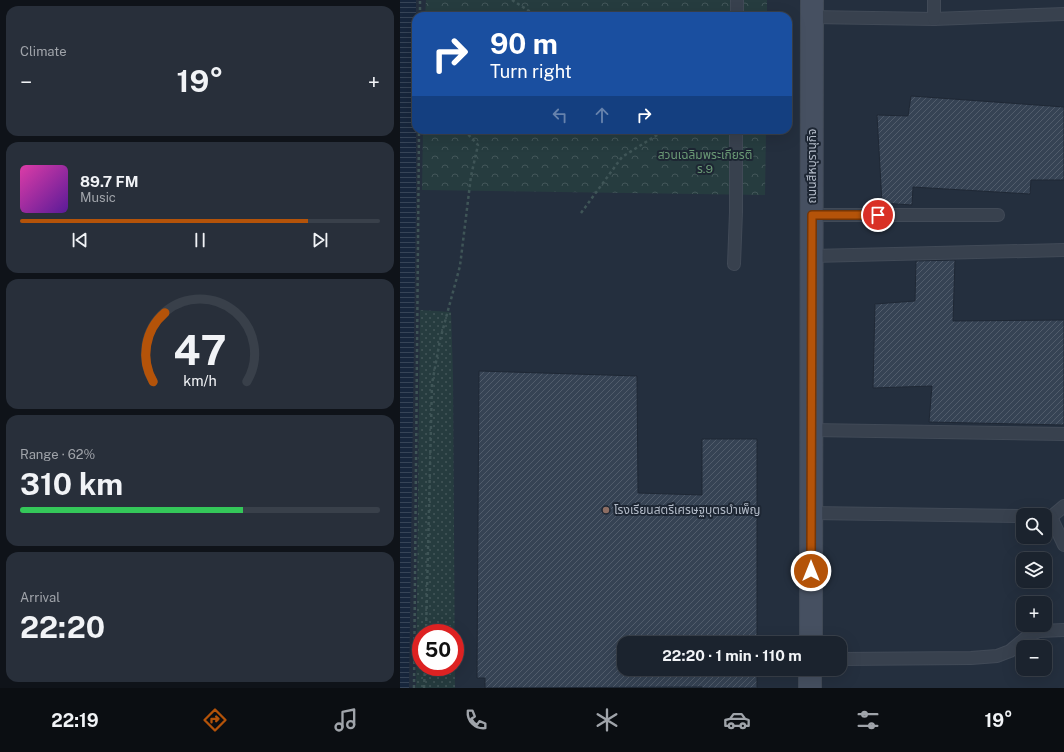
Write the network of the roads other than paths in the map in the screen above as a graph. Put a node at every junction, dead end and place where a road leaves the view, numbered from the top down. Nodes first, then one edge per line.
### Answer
1 (737, 0) edge
2 (934, 0) edge
3 (812, 8) edge
4 (737, 12) edge
5 (1064, 14) edge
6 (934, 19) junction
7 (736, 134) edge
8 (812, 215) junction
9 (998, 215) dead end
10 (1064, 250) edge
11 (812, 256) junction
12 (734, 264) dead end
13 (812, 430) junction
14 (1064, 434) edge
15 (1064, 506) edge
16 (812, 513) junction
17 (1052, 514) edge
18 (1016, 516) edge
19 (1052, 524) edge
20 (1064, 545) edge
21 (1064, 630) edge
22 (811, 636) edge
23 (847, 659) edge
24 (810, 676) edge
25 (810, 688) edge

1 - 4 lane
2 - 6 lane
3 - 6 lane
3 - 8 main road, ถนนสีหบุรานุกิจ
5 - 6 lane
7 - 12 lane
8 - 9 lane
8 - 11 main road, ถนนสีหบุรานุกิจ
10 - 11 lane
11 - 13 main road, ถนนสีหบุรานุกิจ
13 - 14 lane
13 - 16 main road, ถนนสีหบุรานุกิจ
15 - 17 lane
16 - 18 lane
16 - 22 main road, ถนนสีหบุรานุกิจ
19 - 20 lane
21 - 23 lane
24 - 25 main road

